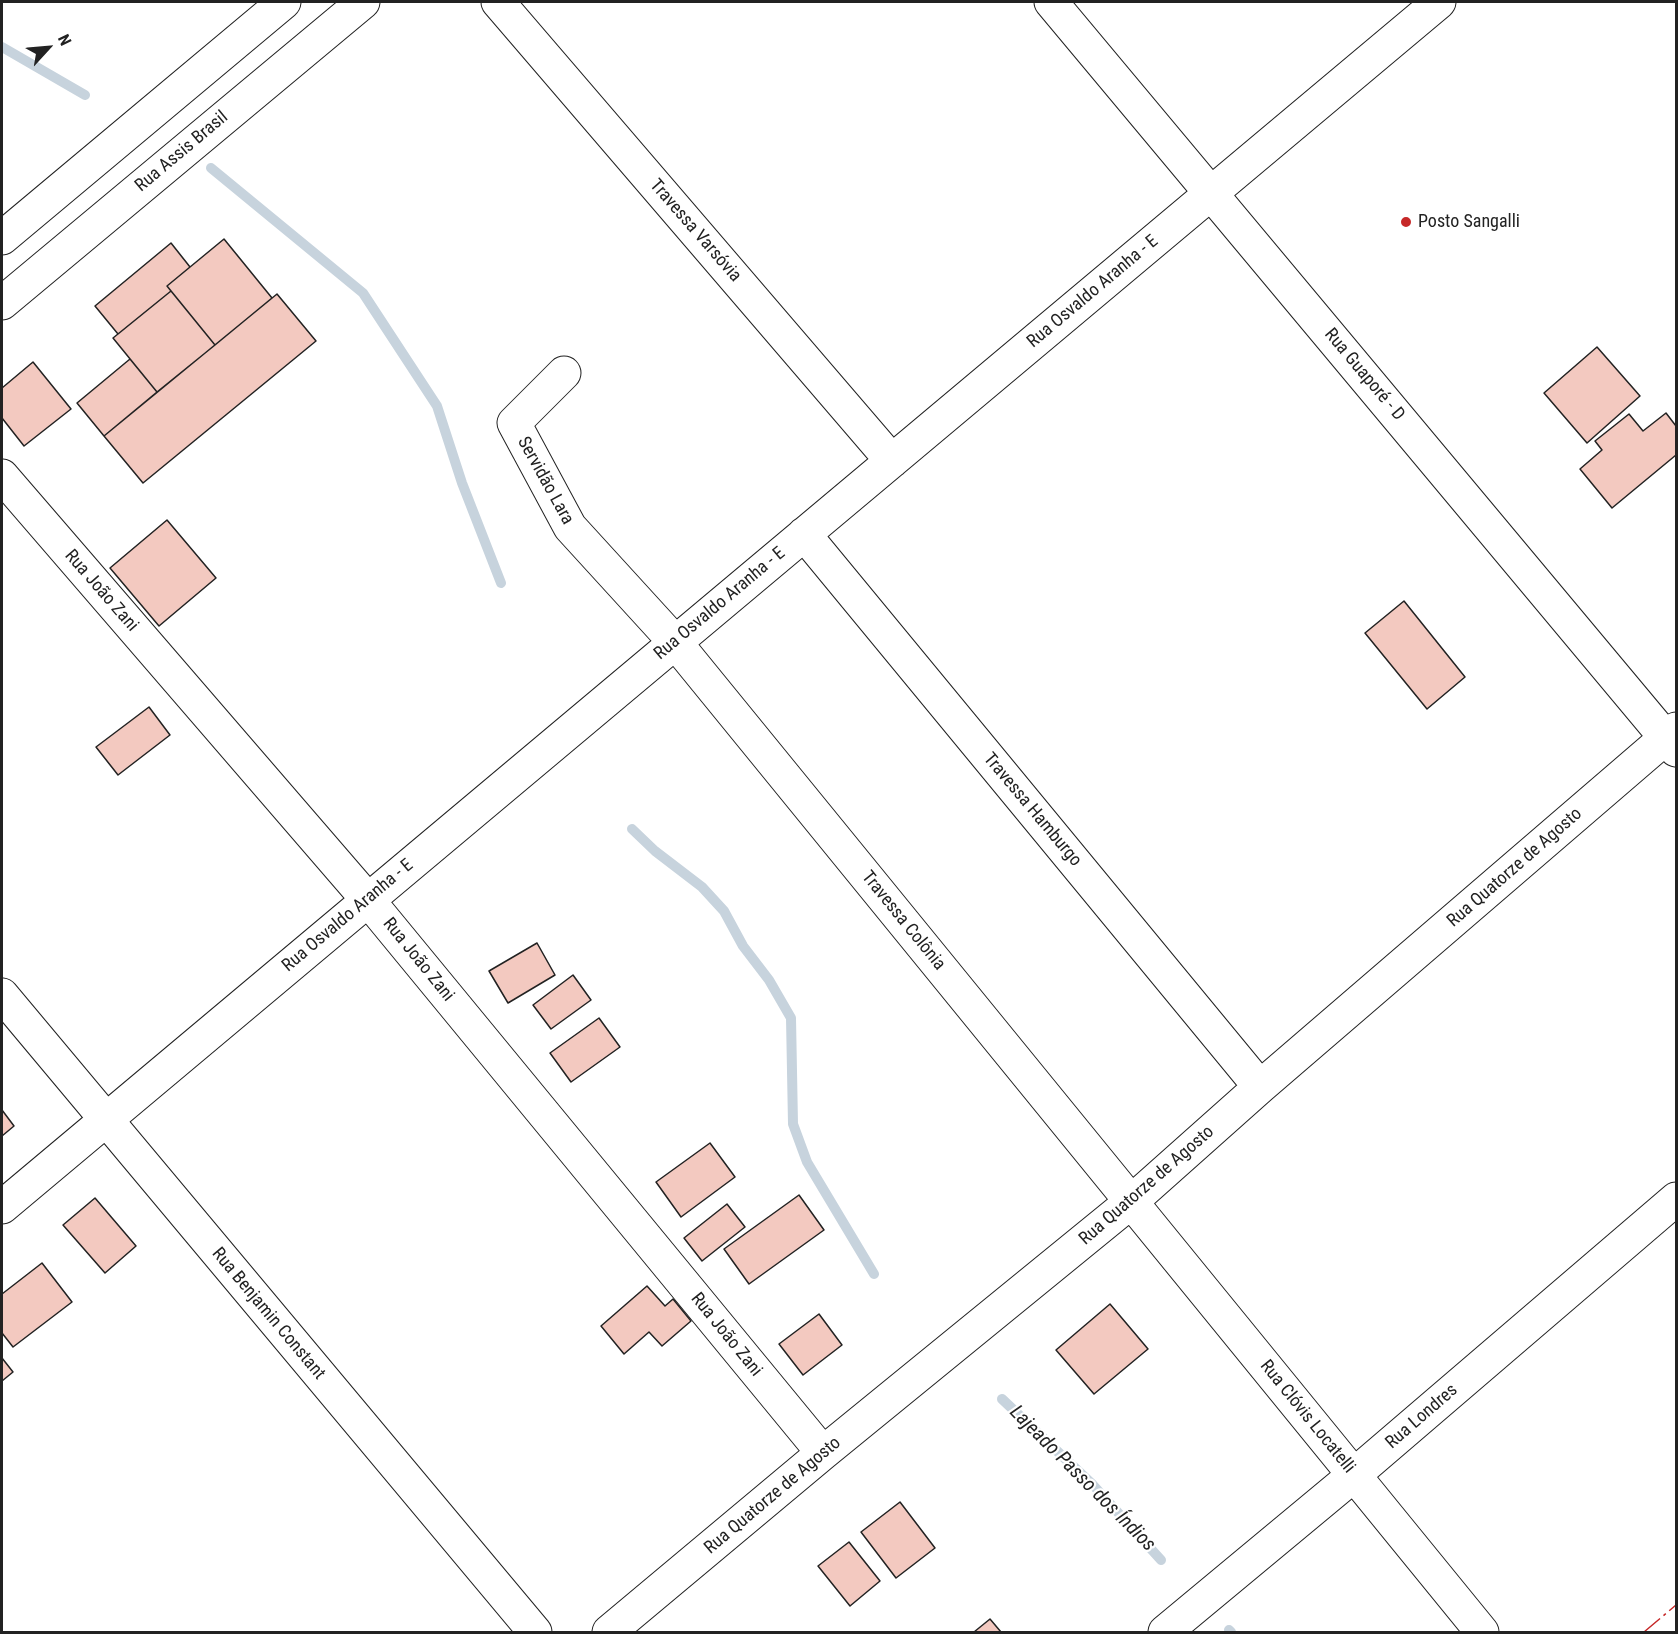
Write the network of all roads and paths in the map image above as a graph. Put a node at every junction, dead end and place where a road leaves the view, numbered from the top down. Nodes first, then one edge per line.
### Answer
1 (284, 2) edge
2 (362, 2) edge
3 (498, 2) edge
4 (1051, 2) edge
5 (1440, 2) edge
6 (103, 153) junction
7 (138, 189) junction
8 (1211, 193) junction
9 (2, 238) edge
10 (2, 303) edge
11 (564, 373) dead end
12 (892, 461) junction
13 (2, 476) edge
14 (804, 534) junction
15 (675, 642) junction
16 (1673, 739) edge
17 (368, 900) junction
18 (2, 995) edge
19 (1260, 1087) junction
20 (106, 1119) junction
21 (1677, 1199) edge
22 (1132, 1201) junction
23 (2, 1207) edge
24 (823, 1453) junction
25 (1354, 1475) junction
26 (535, 1632) edge
27 (609, 1632) edge
28 (1165, 1632) edge
29 (1482, 1632) edge

1 - 6 street
2 - 7 street, Rua Assis Brasil
3 - 12 street, Travessa Varsóvia
4 - 8 street, Rua Guaporé - D
5 - 8 street, Rua Osvaldo Aranha - E
6 - 7 street
6 - 9 street
7 - 10 street, Rua Assis Brasil
8 - 12 street, Rua Osvaldo Aranha - E
8 - 16 street, Rua Guaporé - D
11 - 15 street, Servidão Lara
12 - 14 street, Rua Osvaldo Aranha - E
13 - 17 street, Rua João Zani
14 - 15 street, Rua Osvaldo Aranha - E
14 - 19 street, Travessa Hamburgo
15 - 17 street, Rua Osvaldo Aranha - E
15 - 22 street, Travessa Colônia
16 - 19 street, Rua Quatorze de Agosto
17 - 20 street, Rua Osvaldo Aranha - E
17 - 24 street, Rua João Zani
18 - 20 street, Rua Benjamin Constant
19 - 22 street, Rua Quatorze de Agosto
20 - 23 street, Rua Osvaldo Aranha - E
20 - 26 street, Rua Benjamin Constant
21 - 25 street, Rua Londres
22 - 24 street, Rua Quatorze de Agosto
22 - 25 street, Rua Clóvis Locatelli
24 - 27 street, Rua Quatorze de Agosto
25 - 28 street, Rua Londres
25 - 29 street, Rua Clóvis Locatelli

